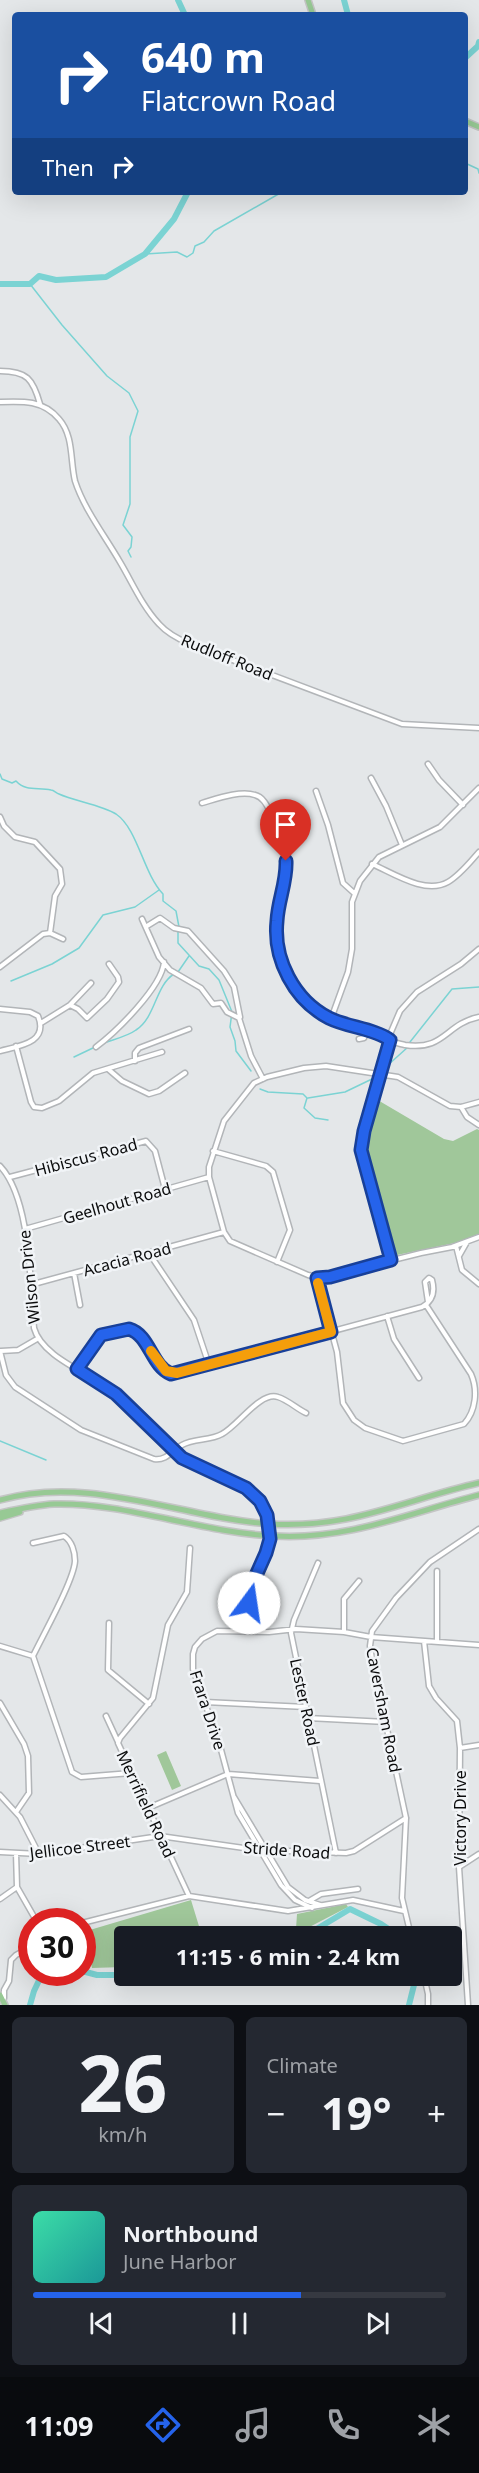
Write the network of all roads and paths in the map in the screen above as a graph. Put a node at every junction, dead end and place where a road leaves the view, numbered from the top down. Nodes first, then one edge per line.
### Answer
1 (0, 371) edge
2 (0, 402) edge
3 (40, 405) junction
4 (479, 728) edge
5 (428, 764) dead end
6 (371, 778) dead end
7 (479, 788) edge
8 (315, 791) dead end
9 (202, 803) dead end
10 (463, 805) junction
11 (0, 817) edge
12 (402, 845) junction
13 (479, 852) edge
14 (372, 864) junction
15 (354, 892) junction
16 (142, 919) dead end
17 (147, 926) junction
18 (50, 933) junction
19 (63, 939) dead end
20 (479, 949) edge
21 (164, 962) junction
22 (109, 964) dead end
23 (0, 967) edge
24 (91, 983) dead end
25 (70, 1005) junction
26 (0, 1009) edge
27 (238, 1016) junction
28 (479, 1017) edge
29 (331, 1019) junction
30 (41, 1023) junction
31 (189, 1029) dead end
32 (367, 1032) junction
33 (359, 1039) dead end
34 (390, 1040) junction
35 (16, 1046) junction
36 (96, 1047) dead end
37 (0, 1051) edge
38 (162, 1052) dead end
39 (135, 1061) junction
40 (108, 1069) junction
41 (185, 1073) dead end
42 (381, 1074) junction
43 (263, 1079) junction
44 (479, 1102) edge
45 (461, 1107) junction
46 (479, 1125) edge
47 (213, 1151) junction
48 (0, 1166) edge
49 (10, 1177) junction
50 (209, 1177) junction
51 (165, 1189) junction
52 (223, 1226) junction
53 (25, 1228) junction
54 (225, 1232) junction
55 (217, 1234) junction
56 (479, 1237) edge
57 (467, 1241) junction
58 (456, 1246) junction
59 (149, 1252) junction
60 (458, 1257) junction
61 (391, 1260) junction
62 (277, 1262) junction
63 (74, 1273) junction
64 (317, 1278) junction
65 (30, 1284) junction
66 (479, 1284) edge
67 (427, 1304) junction
68 (80, 1305) dead end
69 (387, 1317) junction
70 (331, 1332) junction
71 (37, 1339) junction
72 (0, 1351) edge
73 (209, 1365) junction
74 (77, 1369) junction
75 (419, 1378) dead end
76 (306, 1413) dead end
77 (174, 1451) junction
78 (479, 1483) edge
79 (479, 1495) edge
80 (0, 1500) edge
81 (54, 1504) junction
82 (0, 1513) edge
83 (0, 1518) edge
84 (479, 1529) edge
85 (33, 1543) dead end
86 (190, 1548) dead end
87 (318, 1563) dead end
88 (437, 1570) dead end
89 (359, 1581) dead end
90 (109, 1623) dead end
91 (291, 1630) junction
92 (253, 1631) junction
93 (344, 1632) junction
94 (371, 1637) junction
95 (424, 1641) junction
96 (437, 1642) junction
97 (479, 1645) edge
98 (0, 1646) edge
99 (33, 1656) junction
100 (205, 1702) junction
101 (0, 1703) edge
102 (149, 1704) junction
103 (306, 1707) junction
104 (106, 1716) dead end
105 (308, 1718) junction
106 (386, 1722) junction
107 (118, 1743) junction
108 (479, 1745) edge
109 (460, 1748) junction
110 (131, 1773) junction
111 (228, 1774) junction
112 (320, 1781) junction
113 (232, 1794) junction
114 (0, 1795) edge
115 (148, 1808) junction
116 (16, 1812) junction
117 (406, 1818) junction
118 (160, 1836) junction
119 (258, 1850) junction
120 (264, 1850) junction
121 (0, 1852) edge
122 (16, 1853) junction
123 (336, 1853) junction
124 (39, 1854) junction
125 (479, 1854) edge
126 (459, 1867) junction
127 (17, 1887) junction
128 (358, 1889) dead end
129 (189, 1896) junction
130 (402, 1898) junction
131 (0, 1899) edge
132 (309, 1901) junction
133 (299, 1902) junction
134 (321, 1905) junction
135 (391, 1907) junction
136 (29, 1908) edge
137 (312, 1908) junction
138 (298, 1910) junction
139 (404, 1911) junction
140 (96, 1919) edge
141 (408, 1926) edge
142 (18, 1955) edge
143 (7, 1984) junction
144 (0, 1985) edge
145 (426, 1986) edge
146 (0, 1995) edge
147 (5, 2005) edge
148 (428, 2005) edge
149 (468, 2005) edge

1 - 3 street
2 - 3 street
3 - 4 street, Rudloff Road
5 - 10 street
6 - 12 street
7 - 10 street
8 - 15 street
9 - 29 street
10 - 12 street
11 - 18 street
12 - 14 street
13 - 14 street
14 - 15 street
15 - 29 street
16 - 17 street
17 - 21 street
17 - 27 street
18 - 19 street
18 - 23 street
20 - 34 street
21 - 27 street
21 - 36 street
22 - 25 street
24 - 25 street
25 - 30 street
26 - 30 street
27 - 43 street
28 - 34 street
29 - 32 street
30 - 35 street
31 - 39 street
32 - 33 street
32 - 34 street
34 - 42 street
35 - 37 street
35 - 40 street
38 - 39 street
39 - 40 street
40 - 41 street
42 - 43 street
42 - 45 street
42 - 61 street
43 - 47 street
44 - 45 street
45 - 46 street
47 - 50 street
47 - 62 street
48 - 49 street, Wilson Drive
49 - 51 street, Hibiscus Road
49 - 53 street, Wilson Drive
50 - 51 street, Geelhout Road
50 - 52 street
51 - 53 street, Geelhout Road
52 - 54 street
52 - 55 street
53 - 65 street, Wilson Drive
54 - 55 street, Acacia Road
54 - 62 street
55 - 59 street, Acacia Road
56 - 57 street
57 - 58 street
57 - 60 street
58 - 60 street
58 - 61 street
59 - 63 street, Acacia Road
59 - 73 street
60 - 66 street
61 - 64 street
62 - 64 street
63 - 65 street, Acacia Road
63 - 68 street
64 - 70 street
65 - 71 street, Wilson Drive
67 - 67 street
67 - 69 street
67 - 70 street
69 - 70 street
69 - 75 street
70 - 73 street
71 - 72 street
71 - 74 street, Wilson Drive
72 - 77 street
73 - 74 street
74 - 77 street, Wilson Drive
76 - 77 street
77 - 92 street, Wilson Drive, bridge
78 - 80 highway
79 - 81 highway
81 - 82 highway
81 - 83 highway
84 - 94 street, Caversham Road
85 - 99 street
86 - 102 street, Merrifield Road
87 - 91 street
88 - 96 street
89 - 93 street
90 - 102 street
91 - 92 street
91 - 93 street
91 - 103 street, Lester Road
92 - 100 street, Frara Drive
93 - 94 street
94 - 95 street
94 - 106 street, Caversham Road
95 - 96 street
95 - 109 street, Victory Drive
96 - 97 street
98 - 99 street
99 - 110 street
100 - 103 street
100 - 111 street, Frara Drive
101 - 116 street
102 - 107 street, Merrifield Road
103 - 105 street, Lester Road
104 - 107 street
105 - 106 street
105 - 112 street, Lester Road
106 - 117 street, Caversham Road
107 - 110 street, Merrifield Road
108 - 109 street
109 - 126 street, Victory Drive
110 - 115 street, Merrifield Road
111 - 112 street
111 - 113 street, Frara Drive
111 - 115 street
112 - 123 street, Lester Road
113 - 119 street, Frara Drive
113 - 120 street, Frara Drive
114 - 116 street
115 - 118 street, Merrifield Road
116 - 124 street
117 - 123 street, Stride Road
117 - 130 street, Caversham Road
118 - 119 street, Stride Road
118 - 124 street, Jellicoe Street
118 - 129 street, Merrifield Road
119 - 120 street, Stride Road
119 - 133 street, Frara Drive
120 - 123 street, Stride Road
120 - 132 street, Frara Drive
121 - 122 street, Jellicoe Street
122 - 124 street, Jellicoe Street
122 - 127 street
125 - 126 street
126 - 149 street, Victory Drive
127 - 131 street
127 - 136 street
128 - 132 street
129 - 138 street
129 - 140 street
130 - 135 street
130 - 139 street, Caversham Road
132 - 134 street, Frara Drive
133 - 137 street, Frara Drive
133 - 138 street
134 - 135 street
134 - 137 street
135 - 139 street
137 - 138 street
139 - 141 street, Caversham Road
142 - 143 street
143 - 144 street
143 - 147 street
145 - 148 street
146 - 147 highway

